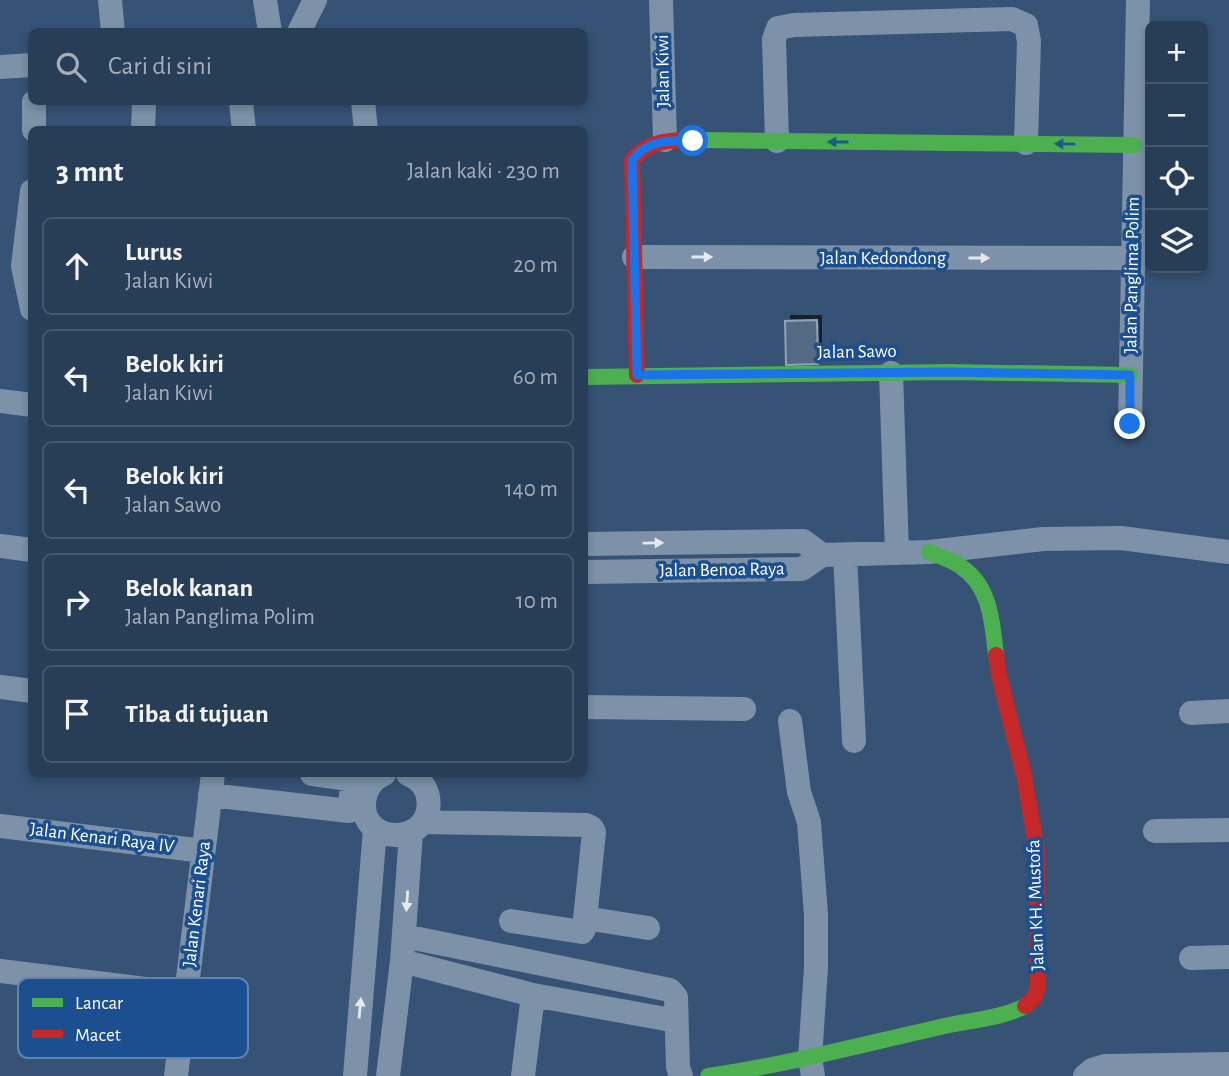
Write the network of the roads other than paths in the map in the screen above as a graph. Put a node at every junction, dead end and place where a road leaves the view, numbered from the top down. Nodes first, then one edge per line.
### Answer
1 (110, 0) edge
2 (265, 0) edge
3 (316, 0) edge
4 (661, 0) edge
5 (1138, 0) edge
6 (113, 28) edge
7 (269, 28) edge
8 (301, 28) edge
9 (28, 65) edge
10 (0, 67) edge
11 (34, 105) edge
12 (144, 105) edge
13 (241, 105) edge
14 (363, 105) edge
15 (34, 126) edge
16 (143, 126) edge
17 (244, 126) edge
18 (366, 126) edge
19 (665, 140) junction
20 (777, 141) junction
21 (1026, 143) junction
22 (1134, 145) junction
23 (28, 224) edge
24 (634, 257) junction
25 (1132, 258) junction
26 (28, 290) edge
27 (891, 373) junction
28 (637, 375) junction
29 (1130, 375) junction
30 (588, 377) edge
31 (0, 401) edge
32 (28, 404) edge
33 (1130, 424) dead end
34 (588, 544) edge
35 (0, 546) edge
36 (28, 550) edge
37 (929, 552) junction
38 (1229, 552) edge
39 (897, 553) junction
40 (834, 555) junction
41 (588, 572) edge
42 (0, 687) edge
43 (28, 690) edge
44 (588, 707) edge
45 (744, 709) dead end
46 (1229, 711) edge
47 (1191, 713) dead end
48 (790, 721) dead end
49 (853, 741) dead end
50 (333, 777) edge
51 (379, 777) edge
52 (415, 777) edge
53 (211, 784) edge
54 (0, 826) edge
55 (417, 827) junction
56 (375, 829) junction
57 (1229, 830) edge
58 (1155, 831) dead end
59 (203, 851) junction
60 (585, 918) junction
61 (510, 921) dead end
62 (648, 928) dead end
63 (404, 936) junction
64 (1229, 957) edge
65 (1191, 958) dead end
66 (402, 961) junction
67 (0, 971) edge
68 (57, 978) edge
69 (188, 978) edge
70 (533, 995) junction
71 (666, 1020) dead end
72 (179, 1058) edge
73 (1229, 1064) edge
74 (811, 1067) edge
75 (177, 1076) edge
76 (355, 1076) edge
77 (388, 1076) edge
78 (523, 1076) edge
79 (681, 1076) edge
80 (708, 1076) edge
81 (1085, 1076) edge

1 - 6 street
2 - 7 street
3 - 8 street
4 - 19 street, Jalan Kiwi
5 - 22 street, Jalan Panglima Polim
9 - 10 street
11 - 15 street
12 - 16 street
13 - 17 street
14 - 18 street
19 - 20 street
19 - 24 street
21 -> 20 street
20 - 21 street
22 -> 21 street
22 - 25 street, Jalan Panglima Polim
23 - 26 street
24 -> 25 street, Jalan Kedondong
24 - 28 street
25 - 29 street, Jalan Panglima Polim
27 - 28 street, Jalan Sawo
27 - 29 street, Jalan Sawo
27 - 39 street
28 - 30 street, Jalan Sawo
29 - 33 street, Jalan Panglima Polim
31 - 32 street
34 -> 40 street, Jalan Benoa Raya
35 - 36 street
37 - 38 street
37 - 39 street
37 - 74 street, Jalan KH. Mustofa
39 - 40 street
40 - 41 street, Jalan Benoa Raya
40 - 49 street
42 - 43 street
44 - 45 street
46 - 47 street
48 - 74 street
50 - 53 street
51 - 56 street
52 - 55 street
53 - 59 street, Jalan Kenari Raya
54 - 59 street, Jalan Kenari Raya IV
55 - 56 street
55 - 60 street
55 -> 63 street
76 -> 56 street
57 - 58 street
59 - 69 street, Jalan Kenari Raya
60 - 61 street
60 - 62 street
63 - 66 street
63 - 79 street
64 - 65 street
66 - 70 street
66 - 77 street
67 - 68 street
70 - 71 street
70 - 78 street
72 - 75 street, Jalan Kenari Raya
73 - 81 street
74 - 80 street, Jalan KH. Mustofa

